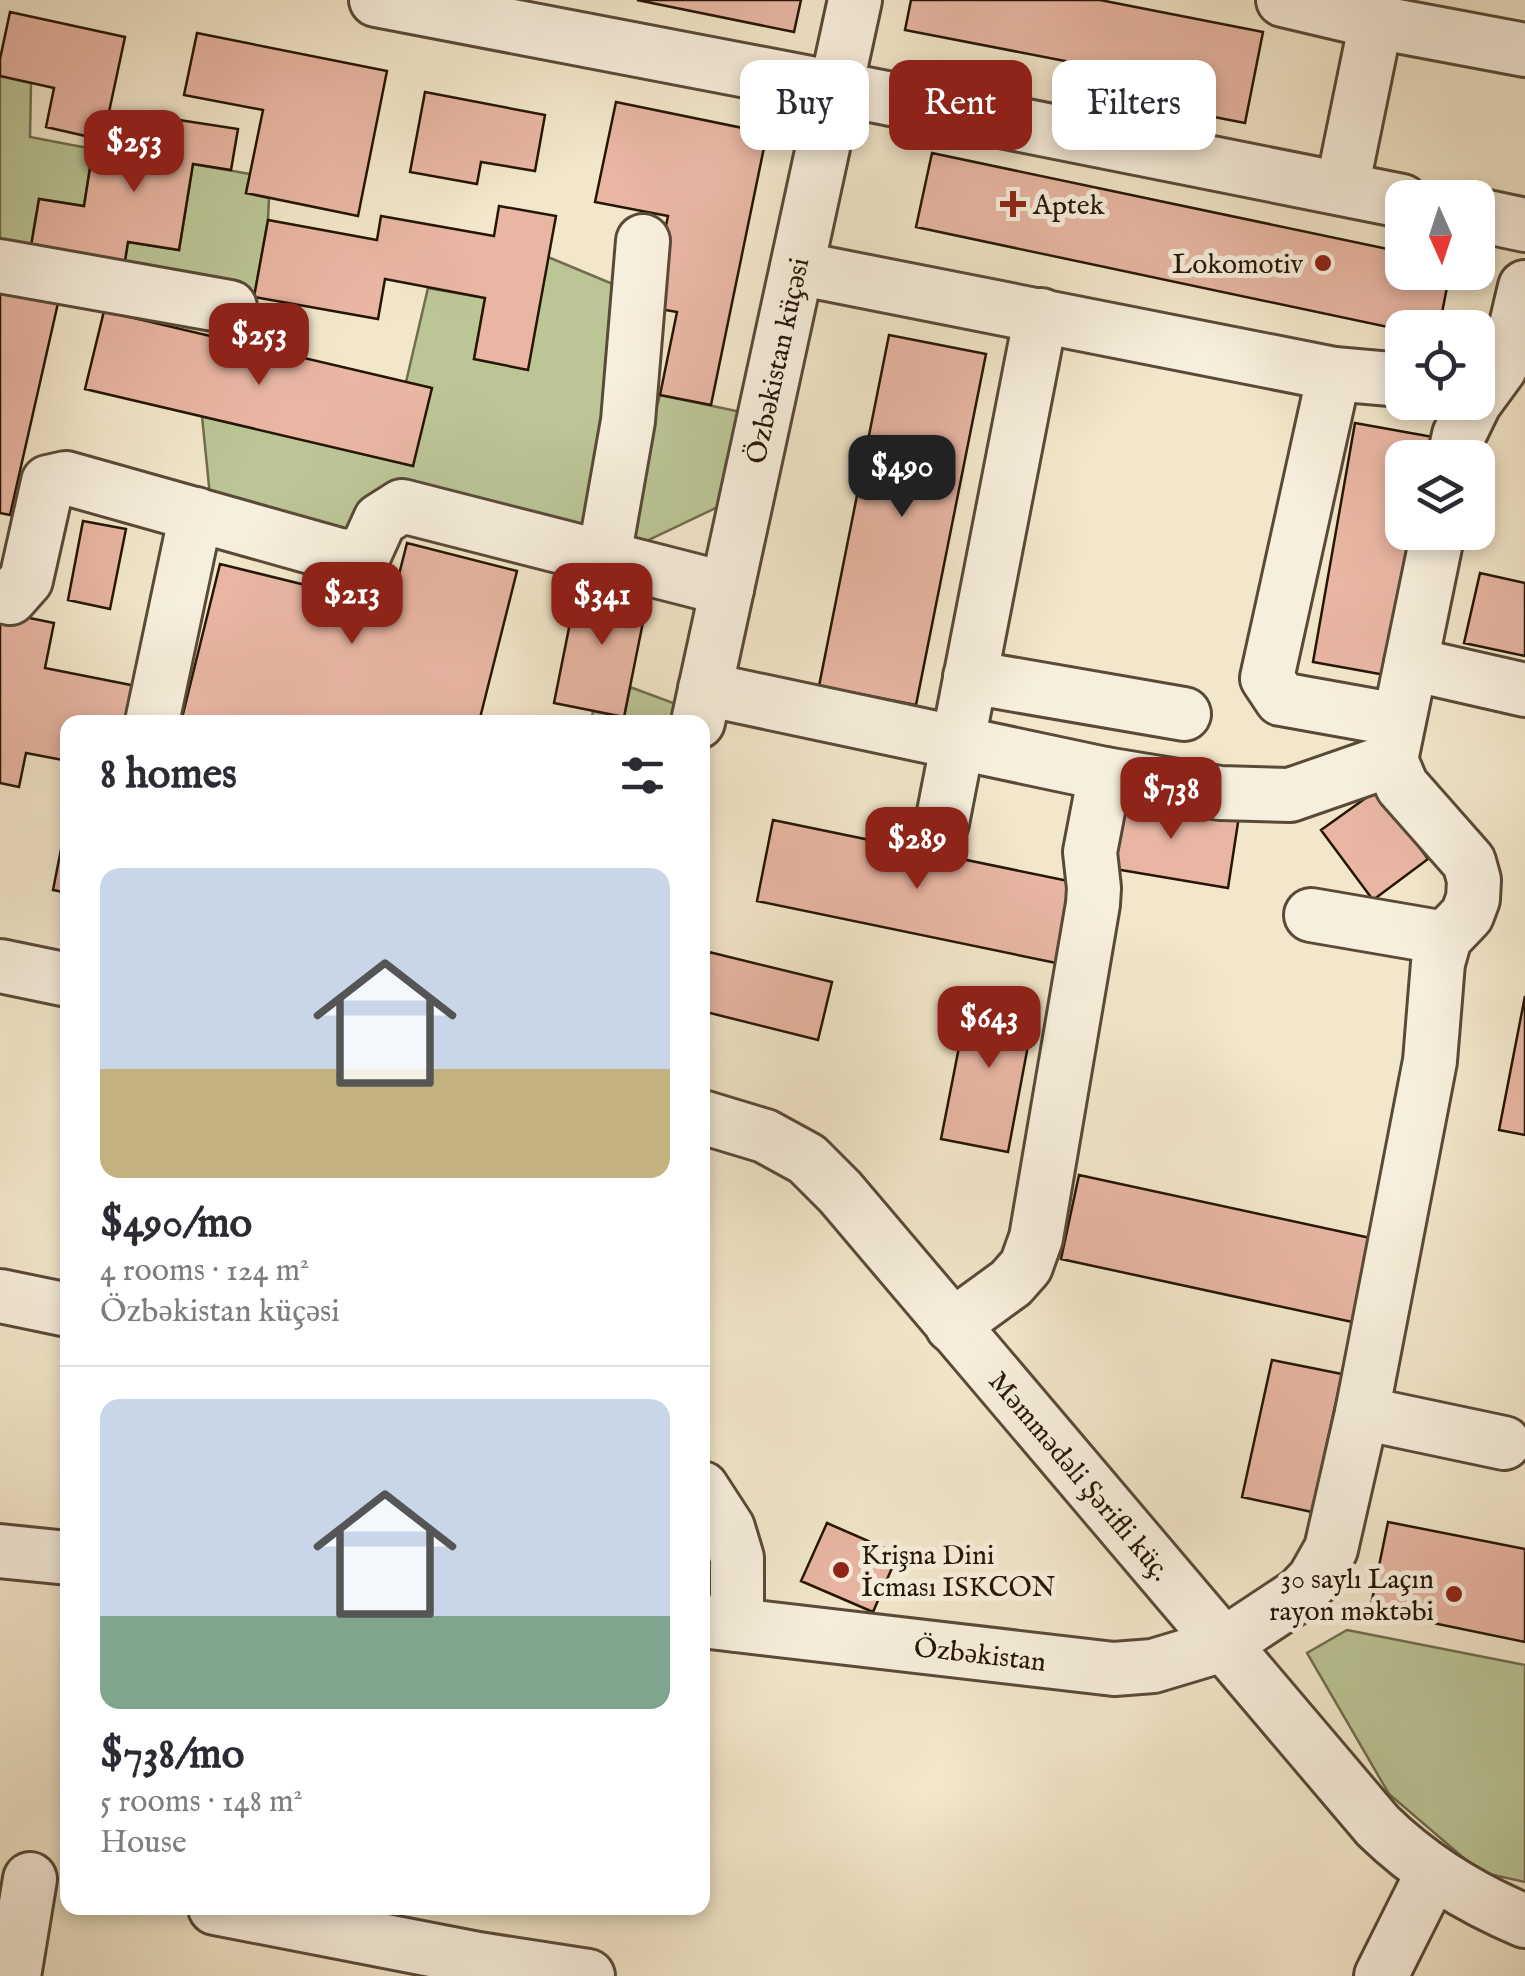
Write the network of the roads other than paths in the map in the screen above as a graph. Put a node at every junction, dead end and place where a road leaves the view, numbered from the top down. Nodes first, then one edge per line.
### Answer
1 (376, 0) edge
2 (855, 0) edge
3 (1283, 0) edge
4 (581, 19) edge
5 (1376, 22) junction
6 (1525, 50) edge
7 (842, 60) edge
8 (740, 62) edge
9 (869, 95) edge
10 (823, 150) edge
11 (1342, 188) junction
12 (1385, 197) edge
13 (1495, 219) edge
14 (1525, 225) edge
15 (643, 240) dead end
16 (0, 266) edge
17 (797, 268) junction
18 (1525, 287) edge
19 (230, 307) dead end
20 (1041, 315) junction
21 (1334, 374) junction
22 (1385, 378) edge
23 (1495, 378) edge
24 (196, 514) junction
25 (1434, 550) edge
26 (604, 557) junction
27 (727, 589) junction
28 (0, 596) edge
29 (1411, 664) junction
30 (970, 677) junction
31 (1525, 690) edge
32 (702, 706) edge
33 (1184, 714) dead end
34 (153, 715) edge
35 (1394, 740) junction
36 (957, 744) junction
37 (1105, 774) junction
38 (942, 824) dead end
39 (1311, 916) dead end
40 (1445, 938) junction
41 (0, 966) edge
42 (60, 978) edge
43 (710, 1119) edge
44 (0, 1296) edge
45 (60, 1308) edge
46 (952, 1326) junction
47 (1362, 1413) junction
48 (1504, 1443) dead end
49 (710, 1500) edge
50 (0, 1551) edge
51 (60, 1557) edge
52 (720, 1623) edge
53 (1224, 1645) junction
54 (1433, 1872) junction
55 (32, 1880) edge
56 (246, 1915) edge
57 (1525, 1921) edge
58 (476, 1968) edge
59 (14, 1976) edge
60 (588, 1976) edge
61 (1380, 1976) edge

1 - 4 street
2 - 7 street, Özbəkistan küçəsi
3 - 5 street
4 - 8 street
5 - 6 street
5 - 11 street
9 - 11 street
10 - 17 street, Özbəkistan küçəsi
11 - 12 street
13 - 14 street
15 - 26 street
16 - 19 street
17 - 20 street
17 - 27 street, Özbəkistan küçəsi
18 - 23 street
20 - 21 street
20 - 30 street
21 - 22 street
21 - 35 street
24 - 26 street
24 - 28 street
24 - 34 street
25 - 29 street
26 - 27 street
27 - 32 street, Özbəkistan küçəsi
29 - 31 street
29 - 35 street
30 - 33 street
30 - 36 street
32 - 36 street
35 - 37 street
35 - 40 street
36 - 37 street
36 - 38 street
37 - 46 street
39 - 40 street
40 - 47 street, Özbəkistan
41 - 42 street
43 - 46 street, Məmmədəli Şərifli küç.
44 - 45 street
46 - 53 street, Məmmədəli Şərifli küç.
47 - 48 street
47 - 53 street, Özbəkistan
49 - 52 street, Özbəkistan
50 - 51 street
52 - 53 street, Özbəkistan
53 - 54 street, Məmmədəli Şərifli küç.
54 - 57 street, Məmmədəli Şərifli küç.
54 - 61 street
55 - 59 street
56 - 58 street
58 - 60 street

